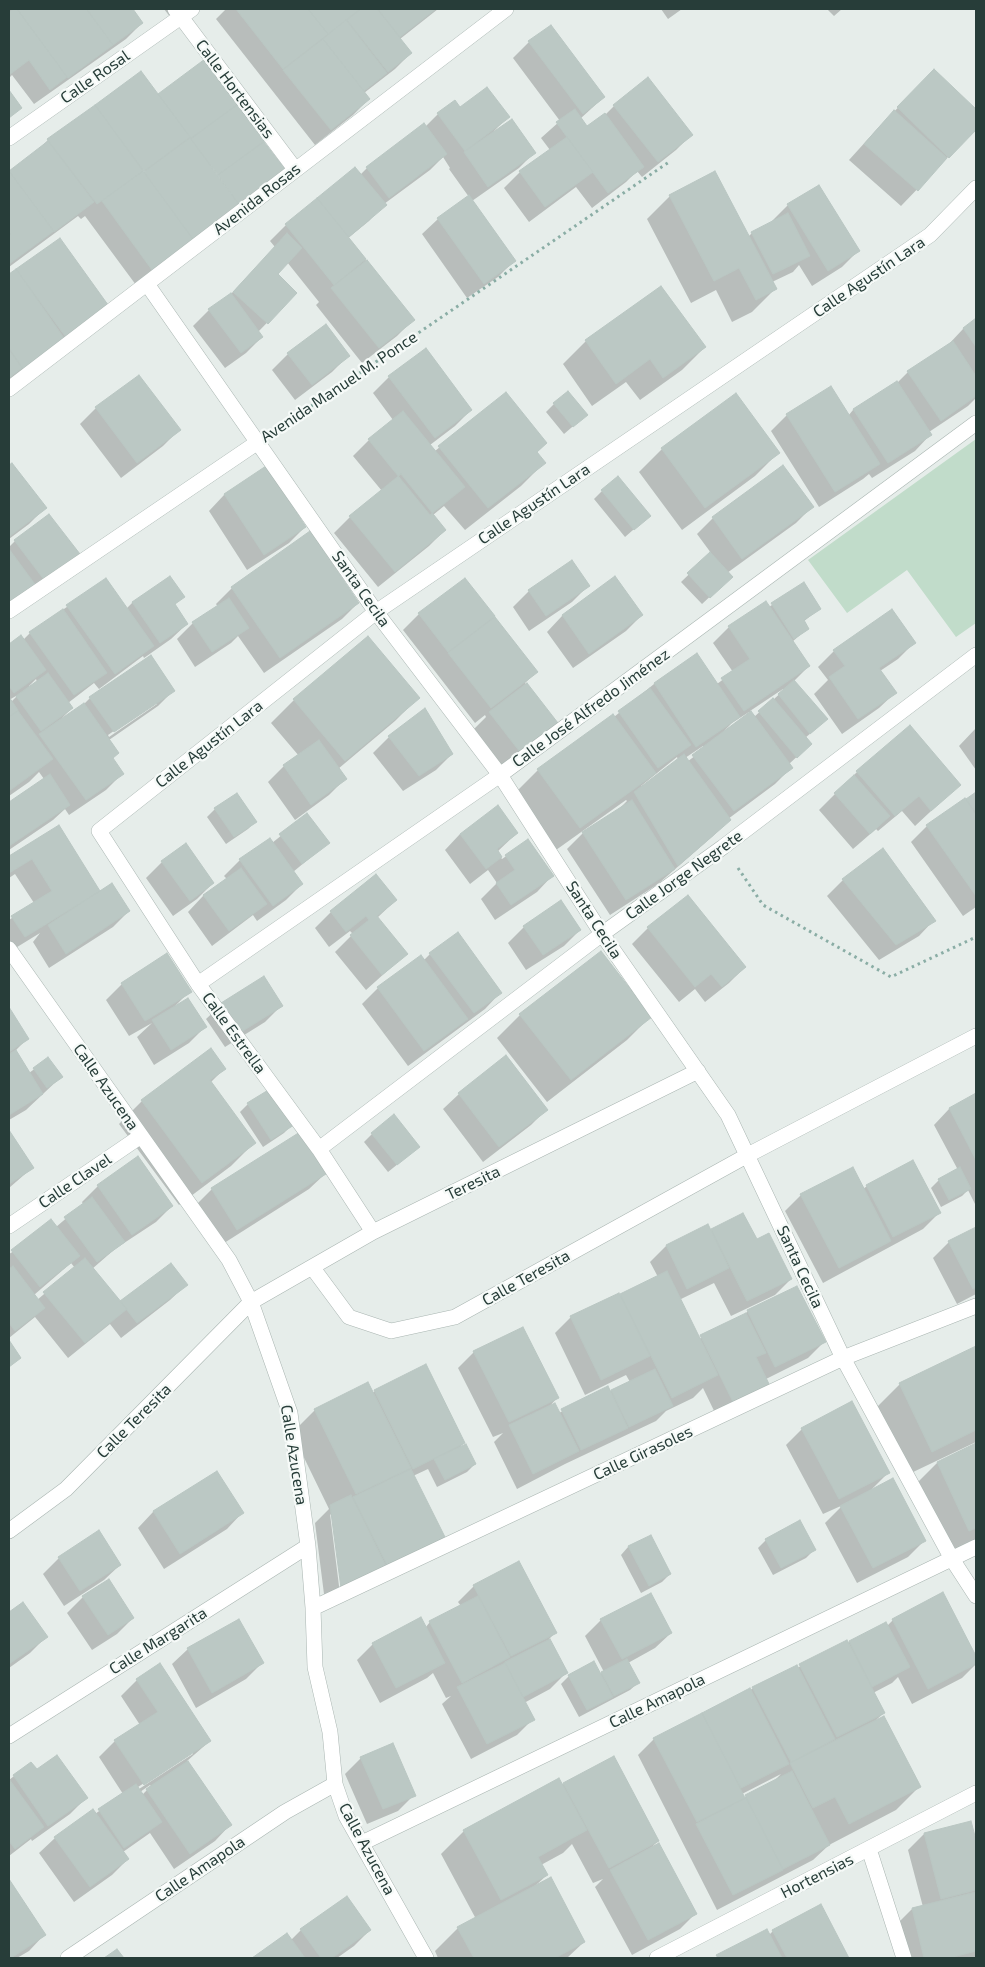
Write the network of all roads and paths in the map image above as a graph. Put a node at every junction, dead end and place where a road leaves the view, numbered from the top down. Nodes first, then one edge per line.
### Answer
1 (506, 9) edge
2 (183, 11) edge
3 (9, 138) edge
4 (669, 162) dead end
5 (295, 169) junction
6 (976, 188) edge
7 (147, 284) junction
8 (9, 389) edge
9 (976, 423) edge
10 (258, 442) junction
11 (9, 610) edge
12 (376, 612) junction
13 (976, 656) edge
14 (500, 775) junction
15 (99, 831) joint
16 (723, 847) junction
17 (602, 934) junction
18 (976, 937) edge
19 (9, 950) edge
20 (198, 984) junction
21 (976, 1036) edge
22 (698, 1072) junction
23 (141, 1136) junction
24 (319, 1149) junction
25 (748, 1155) junction
26 (9, 1226) edge
27 (373, 1232) junction
28 (312, 1267) junction
29 (251, 1302) junction
30 (976, 1306) edge
31 (843, 1358) junction
32 (9, 1531) edge
33 (308, 1546) junction
34 (976, 1547) edge
35 (952, 1559) junction
36 (976, 1596) edge
37 (314, 1608) junction
38 (9, 1736) edge
39 (335, 1784) junction
40 (976, 1793) edge
41 (362, 1843) junction
42 (869, 1849) junction
43 (68, 1958) edge
44 (425, 1958) edge
45 (657, 1958) edge
46 (904, 1958) edge

1 - 5 street, Avenida Rosas
2 - 3 street, Calle Rosal
2 - 5 street, Calle Hortensias
4 - 10 path, Avenida Manuel M. Ponce
5 - 7 street, Avenida Rosas
6 - 12 street, Calle Agustín Lara
7 - 8 street, Avenida Rosas
7 - 10 street, Santa Cecila
9 - 14 street, Calle José Alfredo Jiménez
10 - 11 street, Avenida Manuel M. Ponce
10 - 12 street, Santa Cecila
12 - 14 street, Santa Cecila
12 - 15 street, Calle Agustín Lara
13 - 16 street, Calle Jorge Negrete
14 - 17 street, Santa Cecila
14 - 20 street, Calle José Alfredo Jiménez
15 - 20 street, Calle Estrella
16 - 17 street, Calle Jorge Negrete
16 - 18 path
17 - 22 street, Santa Cecila
17 - 24 street, Calle Jorge Negrete
19 - 23 street, Calle Azucena
20 - 24 street, Calle Estrella
21 - 25 street, Calle Teresita
22 - 25 street, Santa Cecila
22 - 27 street, Teresita
23 - 26 street, Calle Clavel
23 - 29 street, Calle Azucena
24 - 27 street, Calle Estrella
25 - 28 street, Calle Teresita
25 - 31 street, Santa Cecila
27 - 28 street, Teresita
28 - 29 street, Teresita
29 - 32 street, Calle Teresita
29 - 33 street, Calle Azucena
30 - 31 street, Calle Girasoles
31 - 35 street, Santa Cecila
31 - 37 street, Calle Girasoles
33 - 37 street, Calle Azucena
33 - 38 street, Calle Margarita
34 - 35 street, Calle Amapola
35 - 36 street, Santa Cecila
35 - 41 street, Calle Amapola
37 - 39 street, Calle Azucena
39 - 41 street, Calle Azucena
39 - 43 street, Calle Amapola
40 - 42 street, Hortensias
41 - 44 street, Calle Azucena
42 - 45 street, Hortensias
42 - 46 street

